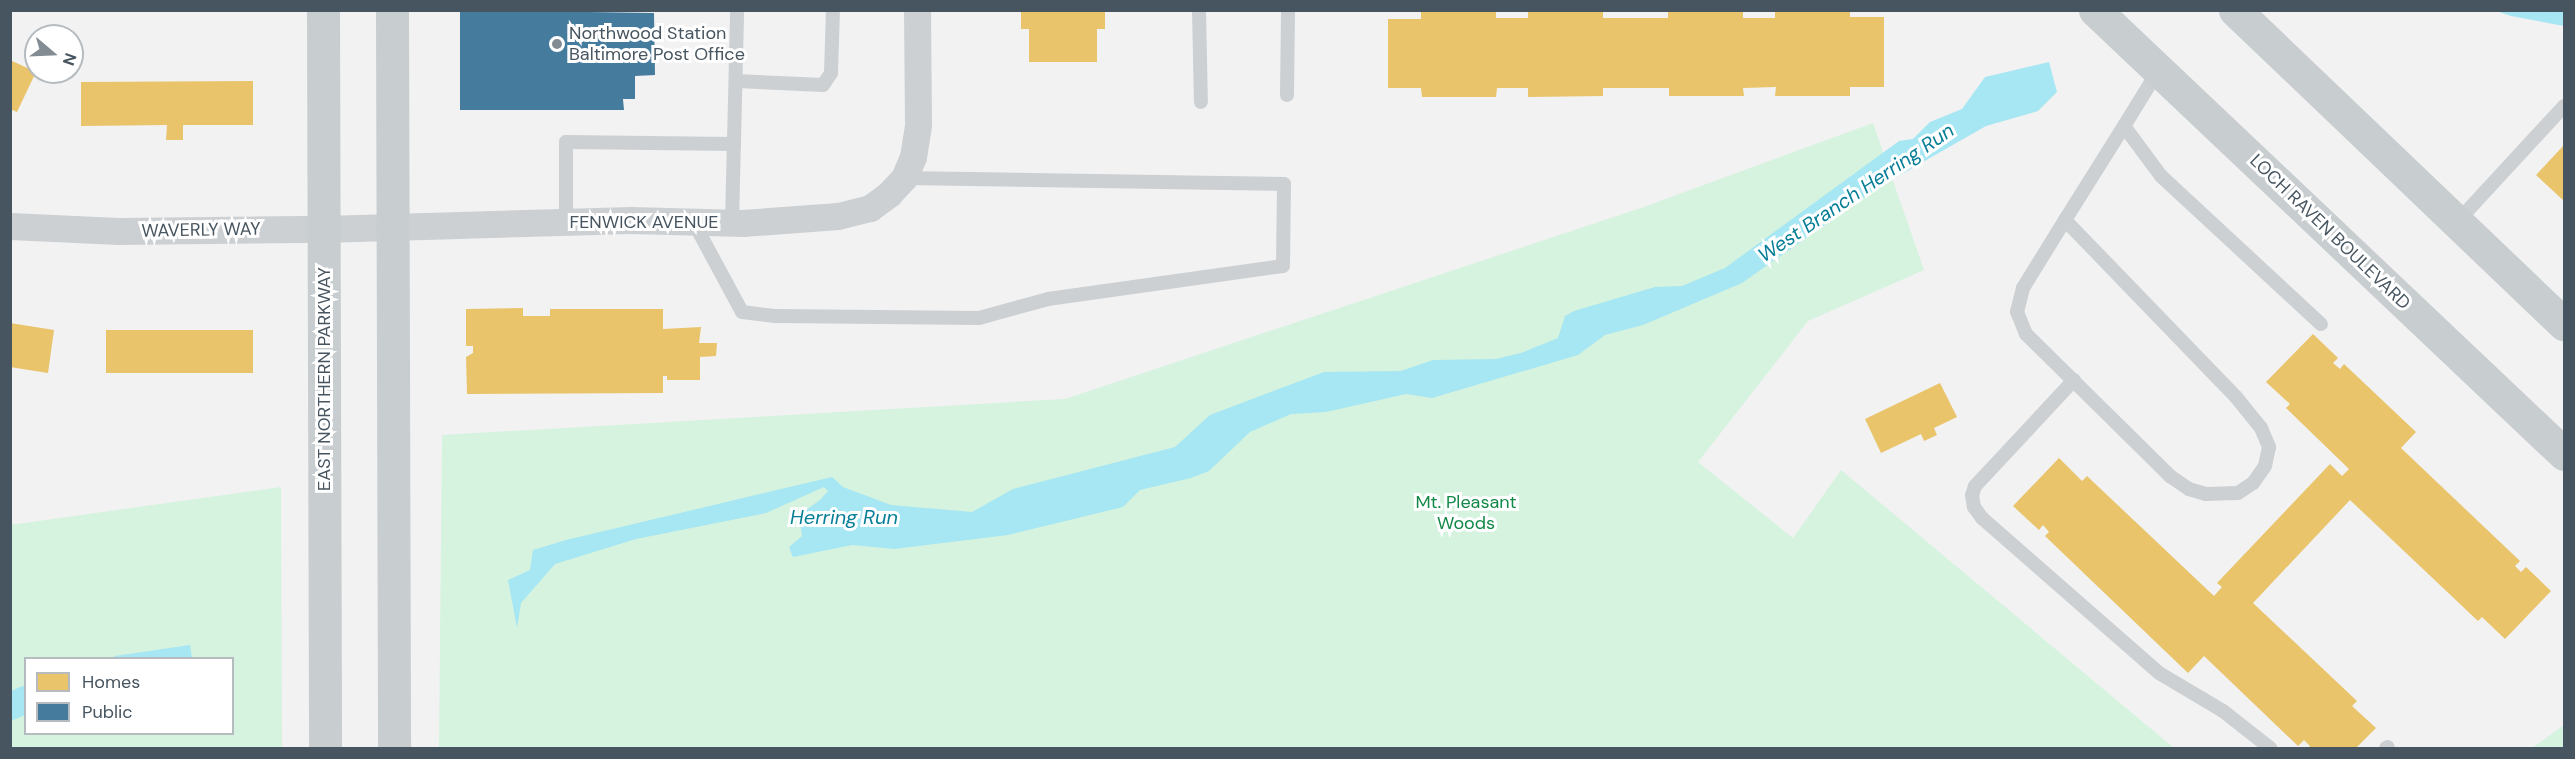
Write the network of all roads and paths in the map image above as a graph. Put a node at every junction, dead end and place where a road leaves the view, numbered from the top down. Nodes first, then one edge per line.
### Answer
1 (323, 10) edge
2 (392, 10) edge
3 (737, 10) edge
4 (834, 10) edge
5 (917, 10) edge
6 (1199, 10) edge
7 (1288, 10) edge
8 (2095, 10) edge
9 (2235, 10) edge
10 (2159, 69) junction
11 (736, 81) junction
12 (1287, 95) dead end
13 (1201, 102) dead end
14 (2565, 106) edge
15 (2124, 126) junction
16 (734, 144) junction
17 (896, 186) junction
18 (2065, 220) junction
19 (693, 221) junction
20 (566, 222) junction
21 (732, 222) junction
22 (2457, 222) junction
23 (10, 226) edge
24 (393, 228) junction
25 (324, 229) junction
26 (2321, 324) dead end
27 (2565, 324) edge
28 (2074, 380) junction
29 (2565, 454) edge
30 (325, 748) edge
31 (394, 748) edge
32 (2270, 748) edge

1 - 25 main road, EAST NORTHERN PARKWAY
2 - 24 main road
3 - 11 lane
4 - 11 lane
5 - 17 street
6 - 13 lane
7 - 12 lane
8 - 10 main road, LOCH RAVEN BOULEVARD
9 - 22 main road
10 - 15 lane
10 - 29 main road, LOCH RAVEN BOULEVARD
11 - 16 lane
14 - 22 lane
15 - 18 lane
15 - 26 lane
16 - 20 lane
16 - 21 lane
17 - 19 lane
17 - 21 street, FENWICK AVENUE
18 - 28 lane
18 - 28 lane
19 - 20 street, FENWICK AVENUE
19 - 21 street, FENWICK AVENUE
20 - 24 street, FENWICK AVENUE
22 - 27 main road
23 - 25 street, WAVERLY WAY
24 - 25 street, WAVERLY WAY
24 - 31 main road
25 - 30 main road, EAST NORTHERN PARKWAY
28 - 32 lane

